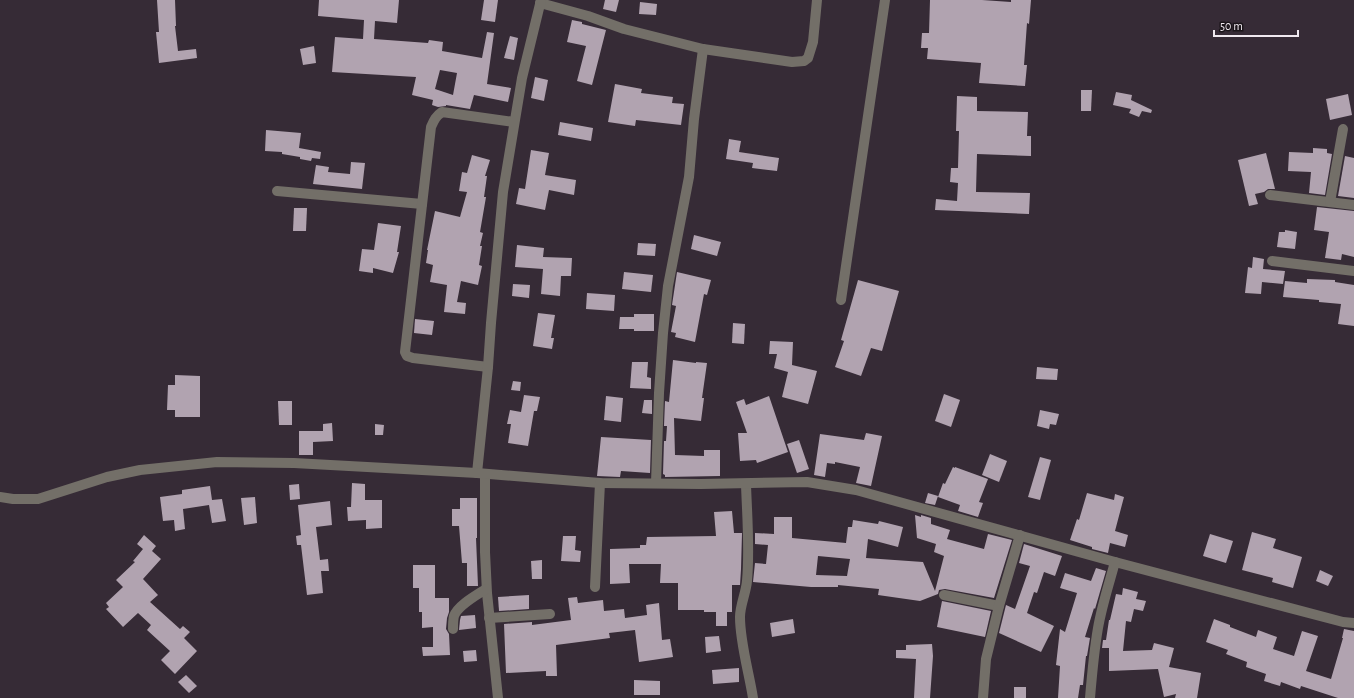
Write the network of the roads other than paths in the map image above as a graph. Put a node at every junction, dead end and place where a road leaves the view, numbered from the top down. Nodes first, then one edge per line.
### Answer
1 (817, 0) edge
2 (885, 0) edge
3 (541, 1) edge
4 (704, 49) junction
5 (514, 122) junction
6 (1344, 130) dead end
7 (277, 191) dead end
8 (1270, 195) dead end
9 (1330, 202) junction
10 (422, 204) junction
11 (1354, 205) edge
12 (1272, 261) dead end
13 (1354, 271) edge
14 (841, 300) dead end
15 (488, 367) junction
16 (481, 474) junction
17 (600, 483) junction
18 (656, 483) junction
19 (746, 484) junction
20 (0, 497) edge
21 (1020, 535) junction
22 (1115, 562) junction
23 (595, 587) dead end
24 (486, 588) junction
25 (944, 595) dead end
26 (999, 606) junction
27 (550, 614) dead end
28 (489, 618) junction
29 (1354, 624) edge
30 (453, 629) dead end
31 (498, 698) edge
32 (753, 698) edge
33 (983, 698) edge
34 (1090, 698) edge

1 - 4 street
2 - 14 street
3 - 4 street
3 - 5 street
4 - 18 street
5 - 10 street
5 - 15 street
6 - 9 street
7 - 10 street
8 - 9 street
9 - 11 street
10 - 15 street
12 - 13 street
15 - 16 street
16 - 17 street
16 - 20 street
16 - 24 street
17 - 18 street
17 - 23 street
18 - 19 street
19 - 21 street
19 - 32 street
21 - 22 street
21 - 26 street
22 - 29 street
22 - 34 street
24 - 28 street
24 - 30 street
25 - 26 street
26 - 33 street
27 - 28 street
28 - 31 street

